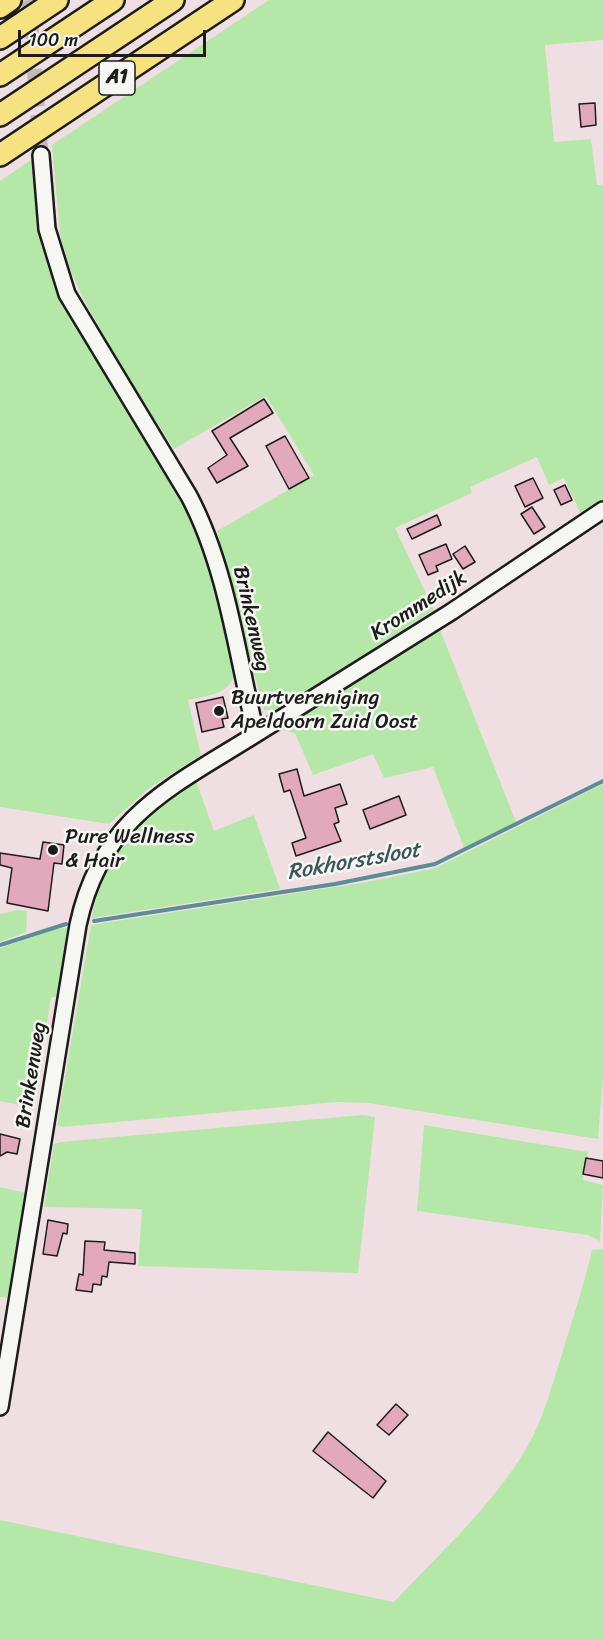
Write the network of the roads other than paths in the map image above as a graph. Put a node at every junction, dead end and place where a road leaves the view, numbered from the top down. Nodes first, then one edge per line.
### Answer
1 (10, 0) edge
2 (57, 0) edge
3 (113, 0) edge
4 (174, 0) edge
5 (233, 0) edge
6 (0, 7) edge
7 (0, 38) edge
8 (0, 75) edge
9 (0, 115) edge
10 (0, 155) edge
11 (41, 155) tunnel mouth
12 (603, 510) edge
13 (256, 734) junction
14 (0, 1407) edge

1 - 6 highway
2 - 7 highway
3 - 8 highway
4 - 9 highway, A1
5 - 10 highway, A1
11 - 13 street, Brinkenweg
12 - 13 street, Krommedijk
13 - 14 street, Brinkenweg

